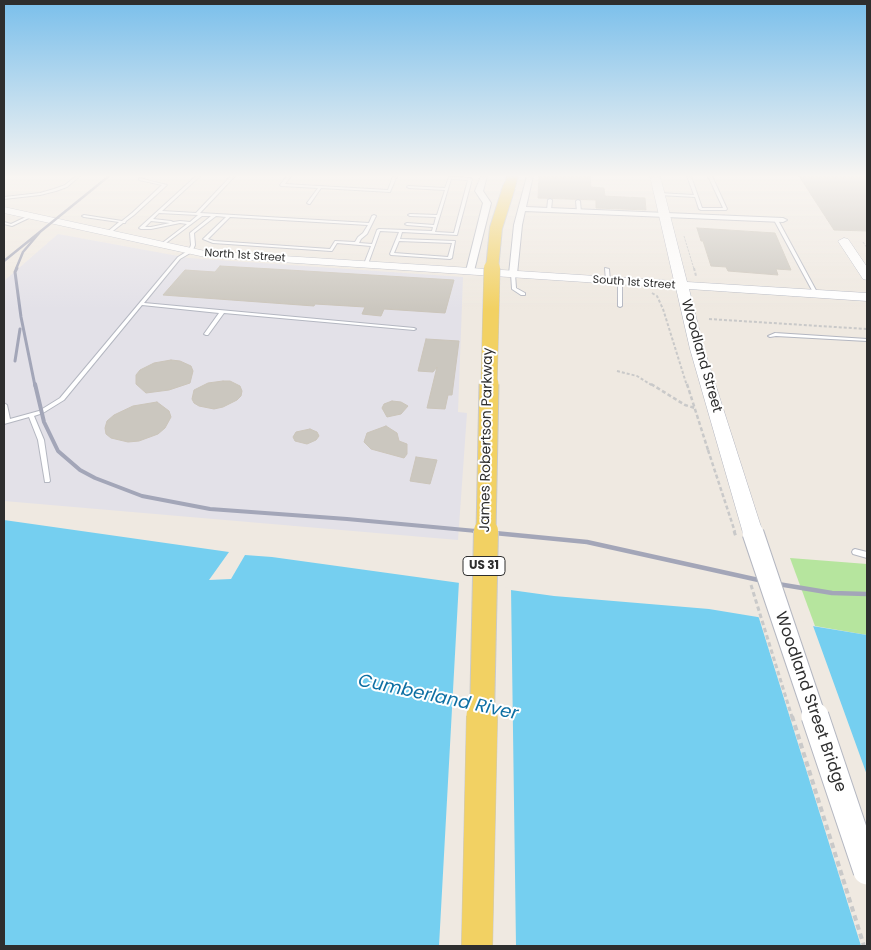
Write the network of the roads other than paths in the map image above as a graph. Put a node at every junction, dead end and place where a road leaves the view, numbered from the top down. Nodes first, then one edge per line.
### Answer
1 (21, 220) edge
2 (51, 220) edge
3 (113, 220) edge
4 (150, 220) edge
5 (155, 220) edge
6 (193, 220) edge
7 (208, 220) edge
8 (224, 220) edge
9 (305, 220) edge
10 (372, 220) edge
11 (437, 220) edge
12 (461, 220) edge
13 (482, 220) edge
14 (498, 220) edge
15 (520, 220) edge
16 (665, 220) edge
17 (780, 220) edge
18 (124, 222) joint
19 (180, 222) junction
20 (190, 223) junction
21 (4, 224) edge
22 (370, 224) junction
23 (408, 224) dead end
24 (11, 225) junction
25 (435, 226) junction
26 (4, 230) edge
27 (401, 231) junction
28 (180, 232) junction
29 (108, 233) junction
30 (192, 233) junction
31 (433, 233) junction
32 (398, 240) junction
33 (844, 241) dead end
34 (356, 244) junction
35 (162, 245) junction
36 (373, 245) junction
37 (190, 251) junction
38 (366, 264) junction
39 (470, 271) junction
40 (490, 272) joint
41 (513, 274) junction
42 (867, 276) edge
43 (611, 277) junction
44 (681, 286) junction
45 (523, 294) dead end
46 (816, 294) junction
47 (867, 297) edge
48 (141, 304) junction
49 (620, 306) dead end
50 (223, 311) junction
51 (414, 329) dead end
52 (206, 334) dead end
53 (770, 336) dead end
54 (867, 340) edge
55 (4, 405) edge
56 (31, 414) junction
57 (6, 421) edge
58 (47, 481) dead end
59 (746, 539) joint
60 (855, 552) dead end
61 (867, 555) edge
62 (867, 871) edge
63 (477, 946) edge

1 - 24 lane
2 - 29 street, North 1st Street
3 - 18 lane
4 - 19 lane
5 - 19 lane
6 - 20 lane
7 - 30 lane
8 - 34 lane
9 - 22 lane
10 - 22 lane
11 - 25 lane
12 - 31 lane
13 - 39 street
14 - 63 main road, James Robertson Parkway / US 31, bridge
15 - 41 street
16 - 44 street, Woodland Street
17 - 46 lane
18 - 29 lane
19 - 20 lane
20 - 28 lane
21 - 24 lane
22 - 34 lane
23 - 25 lane
24 - 26 lane
25 - 31 lane
27 - 31 lane
27 - 32 lane
27 - 36 lane
28 - 30 lane
28 - 35 lane
29 - 35 street, North 1st Street
30 - 37 lane
32 - 32 lane
33 - 42 street
34 - 36 lane
35 - 37 street, North 1st Street
36 - 38 lane
37 - 38 street, North 1st Street
37 - 48 lane
38 - 39 street, North 1st Street
39 - 40 street, North 1st Street
40 - 41 street, South 1st Street
41 - 43 street, South 1st Street
41 - 45 lane
43 - 44 street, South 1st Street
43 - 49 lane
44 - 46 street, South 1st Street
44 - 59 street, Woodland Street
46 - 47 street, South 1st Street
48 - 50 lane
48 - 56 lane
50 - 51 lane
50 - 52 lane
53 - 54 lane
55 - 57 lane
56 - 57 lane
56 - 58 lane
59 - 62 street, Woodland Street Bridge, bridge
60 - 61 lane

